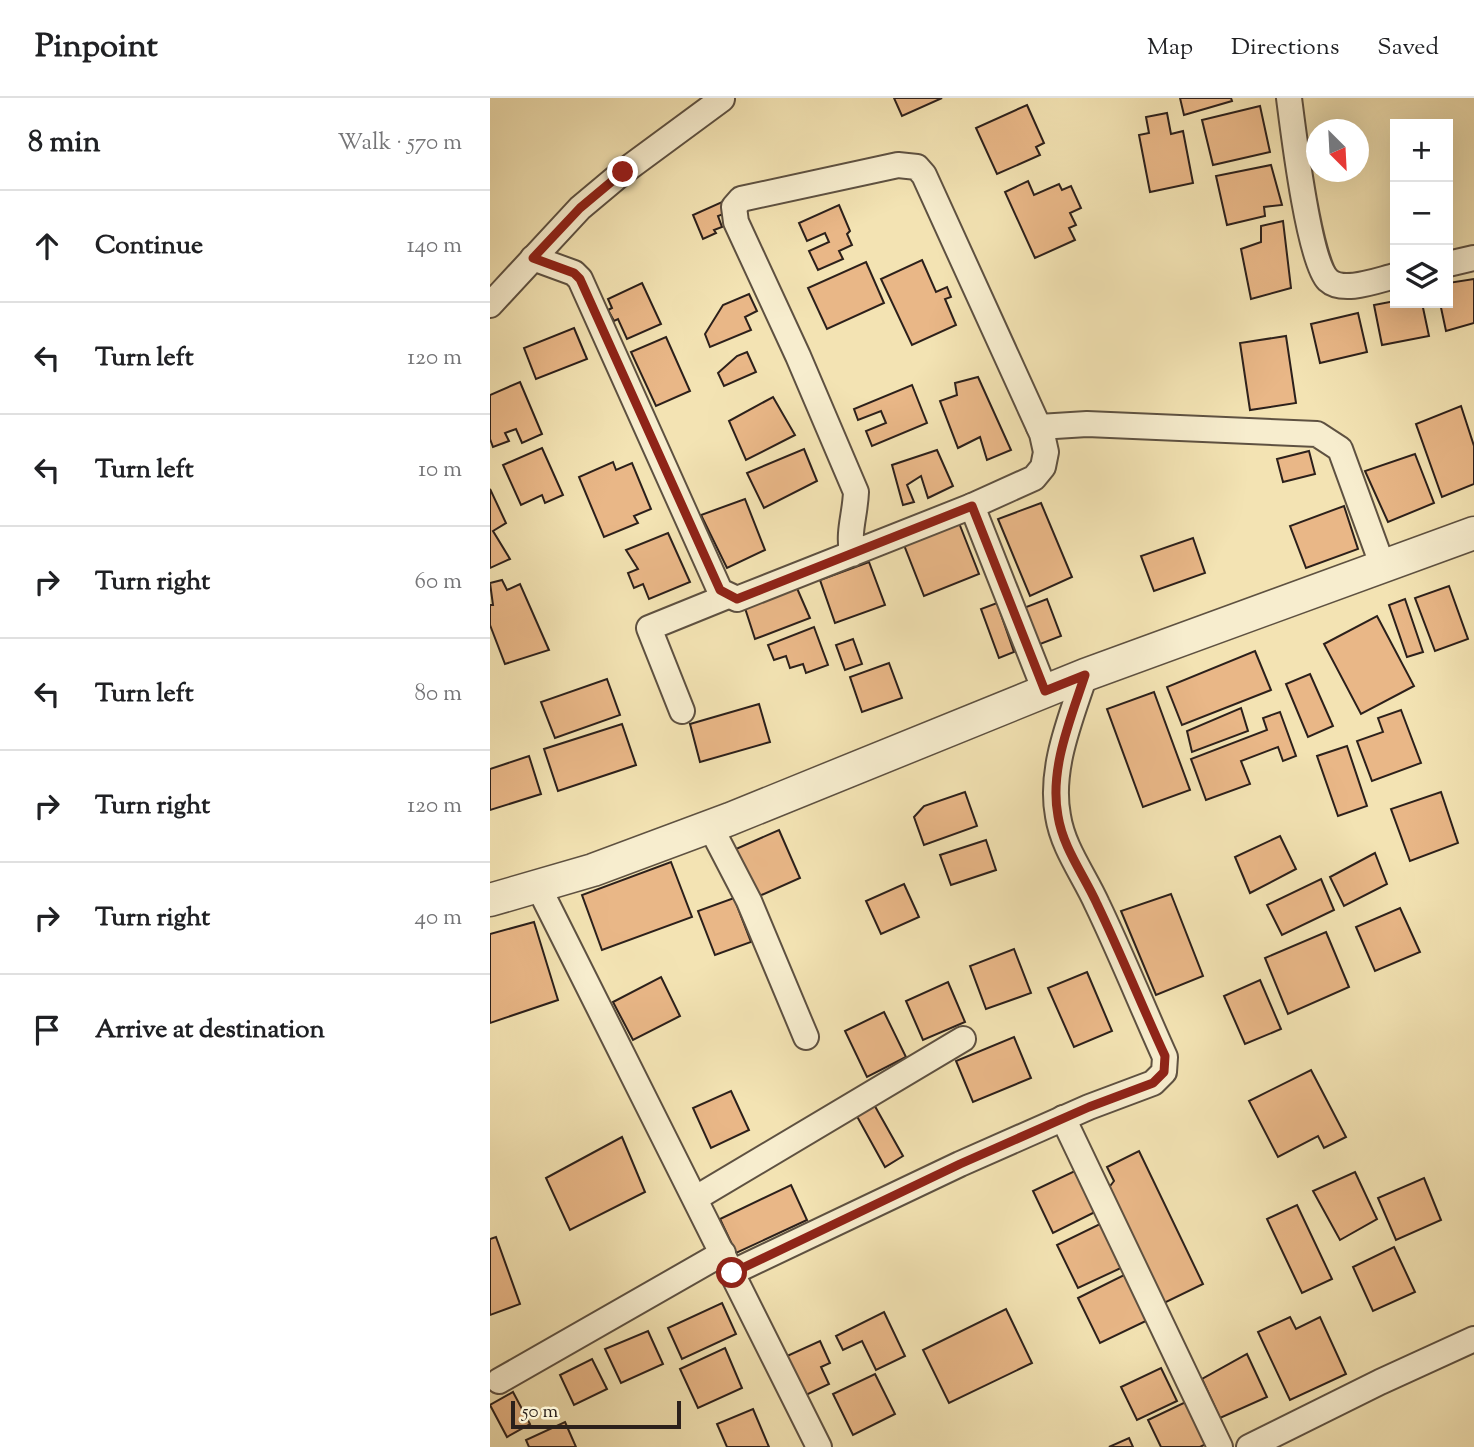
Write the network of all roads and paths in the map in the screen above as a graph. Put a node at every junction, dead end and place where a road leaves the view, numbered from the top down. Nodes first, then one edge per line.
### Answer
1 (1289, 98) edge
2 (722, 99) edge
3 (533, 258) junction
4 (1474, 258) edge
5 (1453, 263) edge
6 (1390, 277) edge
7 (490, 305) edge
8 (1039, 427) junction
9 (972, 506) junction
10 (1474, 533) edge
11 (852, 554) junction
12 (1383, 568) junction
13 (728, 596) junction
14 (1085, 675) junction
15 (1045, 691) junction
16 (682, 711) dead end
17 (710, 826) junction
18 (538, 886) junction
19 (490, 900) edge
20 (806, 1037) dead end
21 (963, 1039) dead end
22 (1063, 1118) junction
23 (696, 1198) junction
24 (727, 1263) junction
25 (1474, 1339) edge
26 (499, 1381) dead end
27 (819, 1447) edge
28 (1220, 1447) edge
29 (1249, 1447) edge

1 - 6 street
2 - 3 street
3 - 7 street
3 - 13 street
4 - 5 street
8 - 9 street
8 - 11 street
8 - 12 street
9 - 11 street
9 - 15 street
10 - 12 street
11 - 13 street
12 - 14 street
13 - 16 street
14 - 15 street
14 - 22 street
15 - 17 street
17 - 18 street
17 - 20 street
18 - 19 street
18 - 23 street
21 - 23 street
22 - 24 street
22 - 28 street
23 - 24 street
24 - 26 street
24 - 27 street
25 - 29 street

